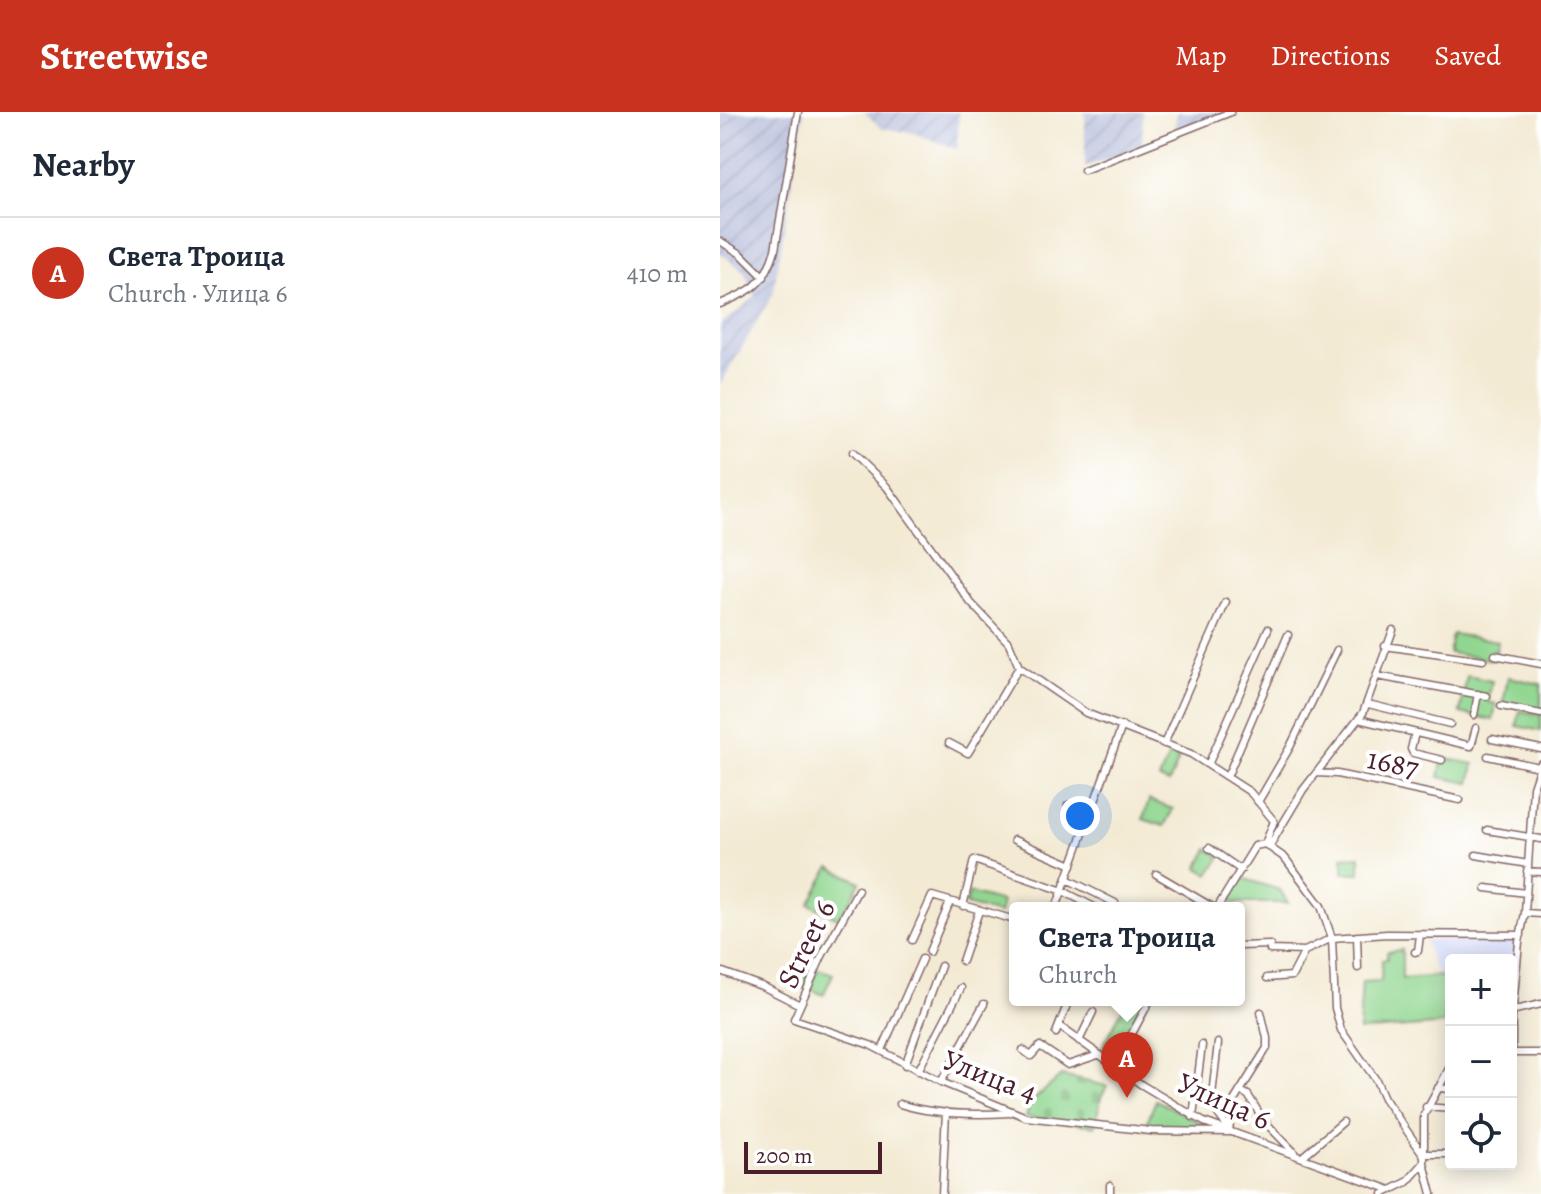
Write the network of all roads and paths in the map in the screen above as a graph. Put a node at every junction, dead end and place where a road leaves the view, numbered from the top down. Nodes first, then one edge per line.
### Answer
1 (798, 112) edge
2 (1231, 112) edge
3 (1084, 170) dead end
4 (720, 241) edge
5 (764, 277) junction
6 (720, 304) edge
7 (852, 453) dead end
8 (1226, 602) dead end
9 (1268, 629) dead end
10 (1393, 630) dead end
11 (1288, 635) dead end
12 (1385, 646) junction
13 (1337, 650) dead end
14 (1495, 655) dead end
15 (1483, 660) dead end
16 (1541, 664) edge
17 (1019, 667) junction
18 (1377, 676) junction
19 (1478, 694) junction
20 (1487, 696) dead end
21 (1368, 704) junction
22 (1501, 706) dead end
23 (1541, 714) edge
24 (1474, 715) dead end
25 (1358, 719) junction
26 (1450, 724) dead end
27 (1122, 726) junction
28 (1476, 728) dead end
29 (1415, 733) junction
30 (1492, 739) dead end
31 (949, 743) dead end
32 (1164, 744) junction
33 (1541, 749) edge
34 (1488, 756) dead end
35 (1442, 760) dead end
36 (1208, 765) junction
37 (1540, 765) edge
38 (1316, 773) junction
39 (1227, 777) junction
40 (1460, 800) dead end
41 (1258, 802) junction
42 (1068, 805) dead end
43 (1091, 814) junction
44 (1487, 830) dead end
45 (1530, 838) junction
46 (1541, 839) edge
47 (1014, 840) dead end
48 (1267, 845) junction
49 (1209, 848) dead end
50 (1476, 855) dead end
51 (1072, 865) junction
52 (1527, 868) junction
53 (1241, 870) junction
54 (1541, 872) edge
55 (1156, 874) dead end
56 (1067, 879) junction
57 (1486, 888) dead end
58 (858, 890) dead end
59 (1063, 891) junction
60 (1526, 893) junction
61 (950, 902) junction
62 (1058, 902) edge
63 (1084, 902) edge
64 (1113, 902) edge
65 (1205, 902) edge
66 (1219, 902) edge
67 (963, 906) junction
68 (979, 911) junction
69 (1525, 913) junction
70 (1541, 914) edge
71 (1009, 918) edge
72 (1420, 935) junction
73 (1521, 935) junction
74 (1357, 936) junction
75 (1332, 938) junction
76 (912, 940) dead end
77 (1245, 945) edge
78 (1305, 951) junction
79 (929, 952) dead end
80 (1415, 952) dead end
81 (922, 959) dead end
82 (962, 961) dead end
83 (941, 966) dead end
84 (1358, 968) dead end
85 (1517, 969) edge
86 (720, 971) edge
87 (1267, 978) dead end
88 (961, 988) dead end
89 (984, 1004) dead end
90 (1541, 1004) edge
91 (800, 1005) junction
92 (1067, 1006) edge
93 (1147, 1006) edge
94 (1517, 1010) edge
95 (1093, 1012) dead end
96 (1261, 1012) dead end
97 (794, 1019) joint
98 (1512, 1026) edge
99 (1079, 1041) junction
100 (1218, 1043) dead end
101 (1202, 1045) dead end
102 (882, 1050) junction
103 (1023, 1050) dead end
104 (1541, 1053) edge
105 (1098, 1055) junction
106 (905, 1065) junction
107 (1117, 1066) junction
108 (918, 1071) junction
109 (1445, 1076) edge
110 (941, 1082) junction
111 (1438, 1088) junction
112 (1445, 1089) edge
113 (1240, 1091) junction
114 (900, 1104) dead end
115 (1426, 1107) junction
116 (1445, 1109) edge
117 (946, 1112) junction
118 (1013, 1113) junction
119 (1193, 1117) junction
120 (1343, 1122) dead end
121 (1112, 1127) junction
122 (1228, 1130) junction
123 (1112, 1138) dead end
124 (1423, 1154) junction
125 (1445, 1154) edge
126 (1299, 1156) junction
127 (1424, 1163) junction
128 (1110, 1185) dead end
129 (1386, 1192) edge
130 (942, 1194) edge
131 (1110, 1194) edge
132 (1432, 1194) edge

1 - 5 street
2 - 3 street
4 - 5 street
5 - 6 street
7 - 17 street
8 - 32 street
9 - 36 street
10 - 12 street, 1687
11 - 39 street
12 - 15 street
12 - 18 street, 1687
13 - 41 street
14 - 16 street
17 - 27 street
17 - 31 street
18 - 19 street
18 - 21 street, 1687
19 - 20 street
19 - 24 street
21 - 25 street, 1687
21 - 26 street, 1687
22 - 23 street
25 - 29 street, 1687
25 - 38 street, 1687
27 - 32 street
27 - 43 street
28 - 29 street, 1687
29 - 35 street
30 - 33 street
32 - 36 street
34 - 37 street
36 - 39 street
37 - 45 street
38 - 40 street, 1687
38 - 48 street, 1687
39 - 41 street
41 - 48 street
42 - 43 street
43 - 51 street
44 - 45 street
45 - 46 street
45 - 52 street
47 - 51 street
48 - 53 street
48 - 75 street
49 - 53 street
50 - 52 street
51 - 56 street
52 - 54 street
52 - 60 street
53 - 66 street
55 - 65 street
56 - 59 street
56 - 64 street
57 - 60 street
58 - 91 street, Street 6
59 - 62 street
59 - 63 street
59 - 67 street
60 - 69 street
61 - 67 street
61 - 76 street
61 - 79 street
67 - 68 street
68 - 71 street
68 - 82 street
69 - 70 street
69 - 73 street
72 - 73 street
72 - 74 street
72 - 80 street
73 - 85 street
74 - 75 street
74 - 84 street
75 - 78 street
75 - 124 street
77 - 78 street
78 - 87 street
81 - 102 street
83 - 106 street
86 - 91 street
88 - 108 street
89 - 110 street
90 - 94 street
91 - 97 street, Street 6
92 - 99 street, Улица 6
93 - 107 street
95 - 99 street
96 - 113 street
97 - 102 street, Улица 4
98 - 104 street
99 - 105 street, Улица 6
100 - 122 street
101 - 119 street
102 - 106 street, Улица 4
103 - 105 street
105 - 107 street, Улица 6
106 - 108 street, Улица 4
107 - 119 street, Улица 6
108 - 110 street, Улица 4
109 - 111 street
110 - 118 street, Улица 4
111 - 112 street
111 - 115 street
113 - 122 street
113 - 126 street
114 - 117 street
115 - 116 street
115 - 124 street
117 - 118 street
117 - 130 street
118 - 121 street, Улица 4
119 - 122 street, Улица 6
120 - 126 street
121 - 122 street, Улица 4
121 - 123 street
122 - 126 street, Улица 6
124 - 125 street
124 - 127 street
126 - 129 street, Улица 6
127 - 129 street
127 - 132 street
128 - 131 street

